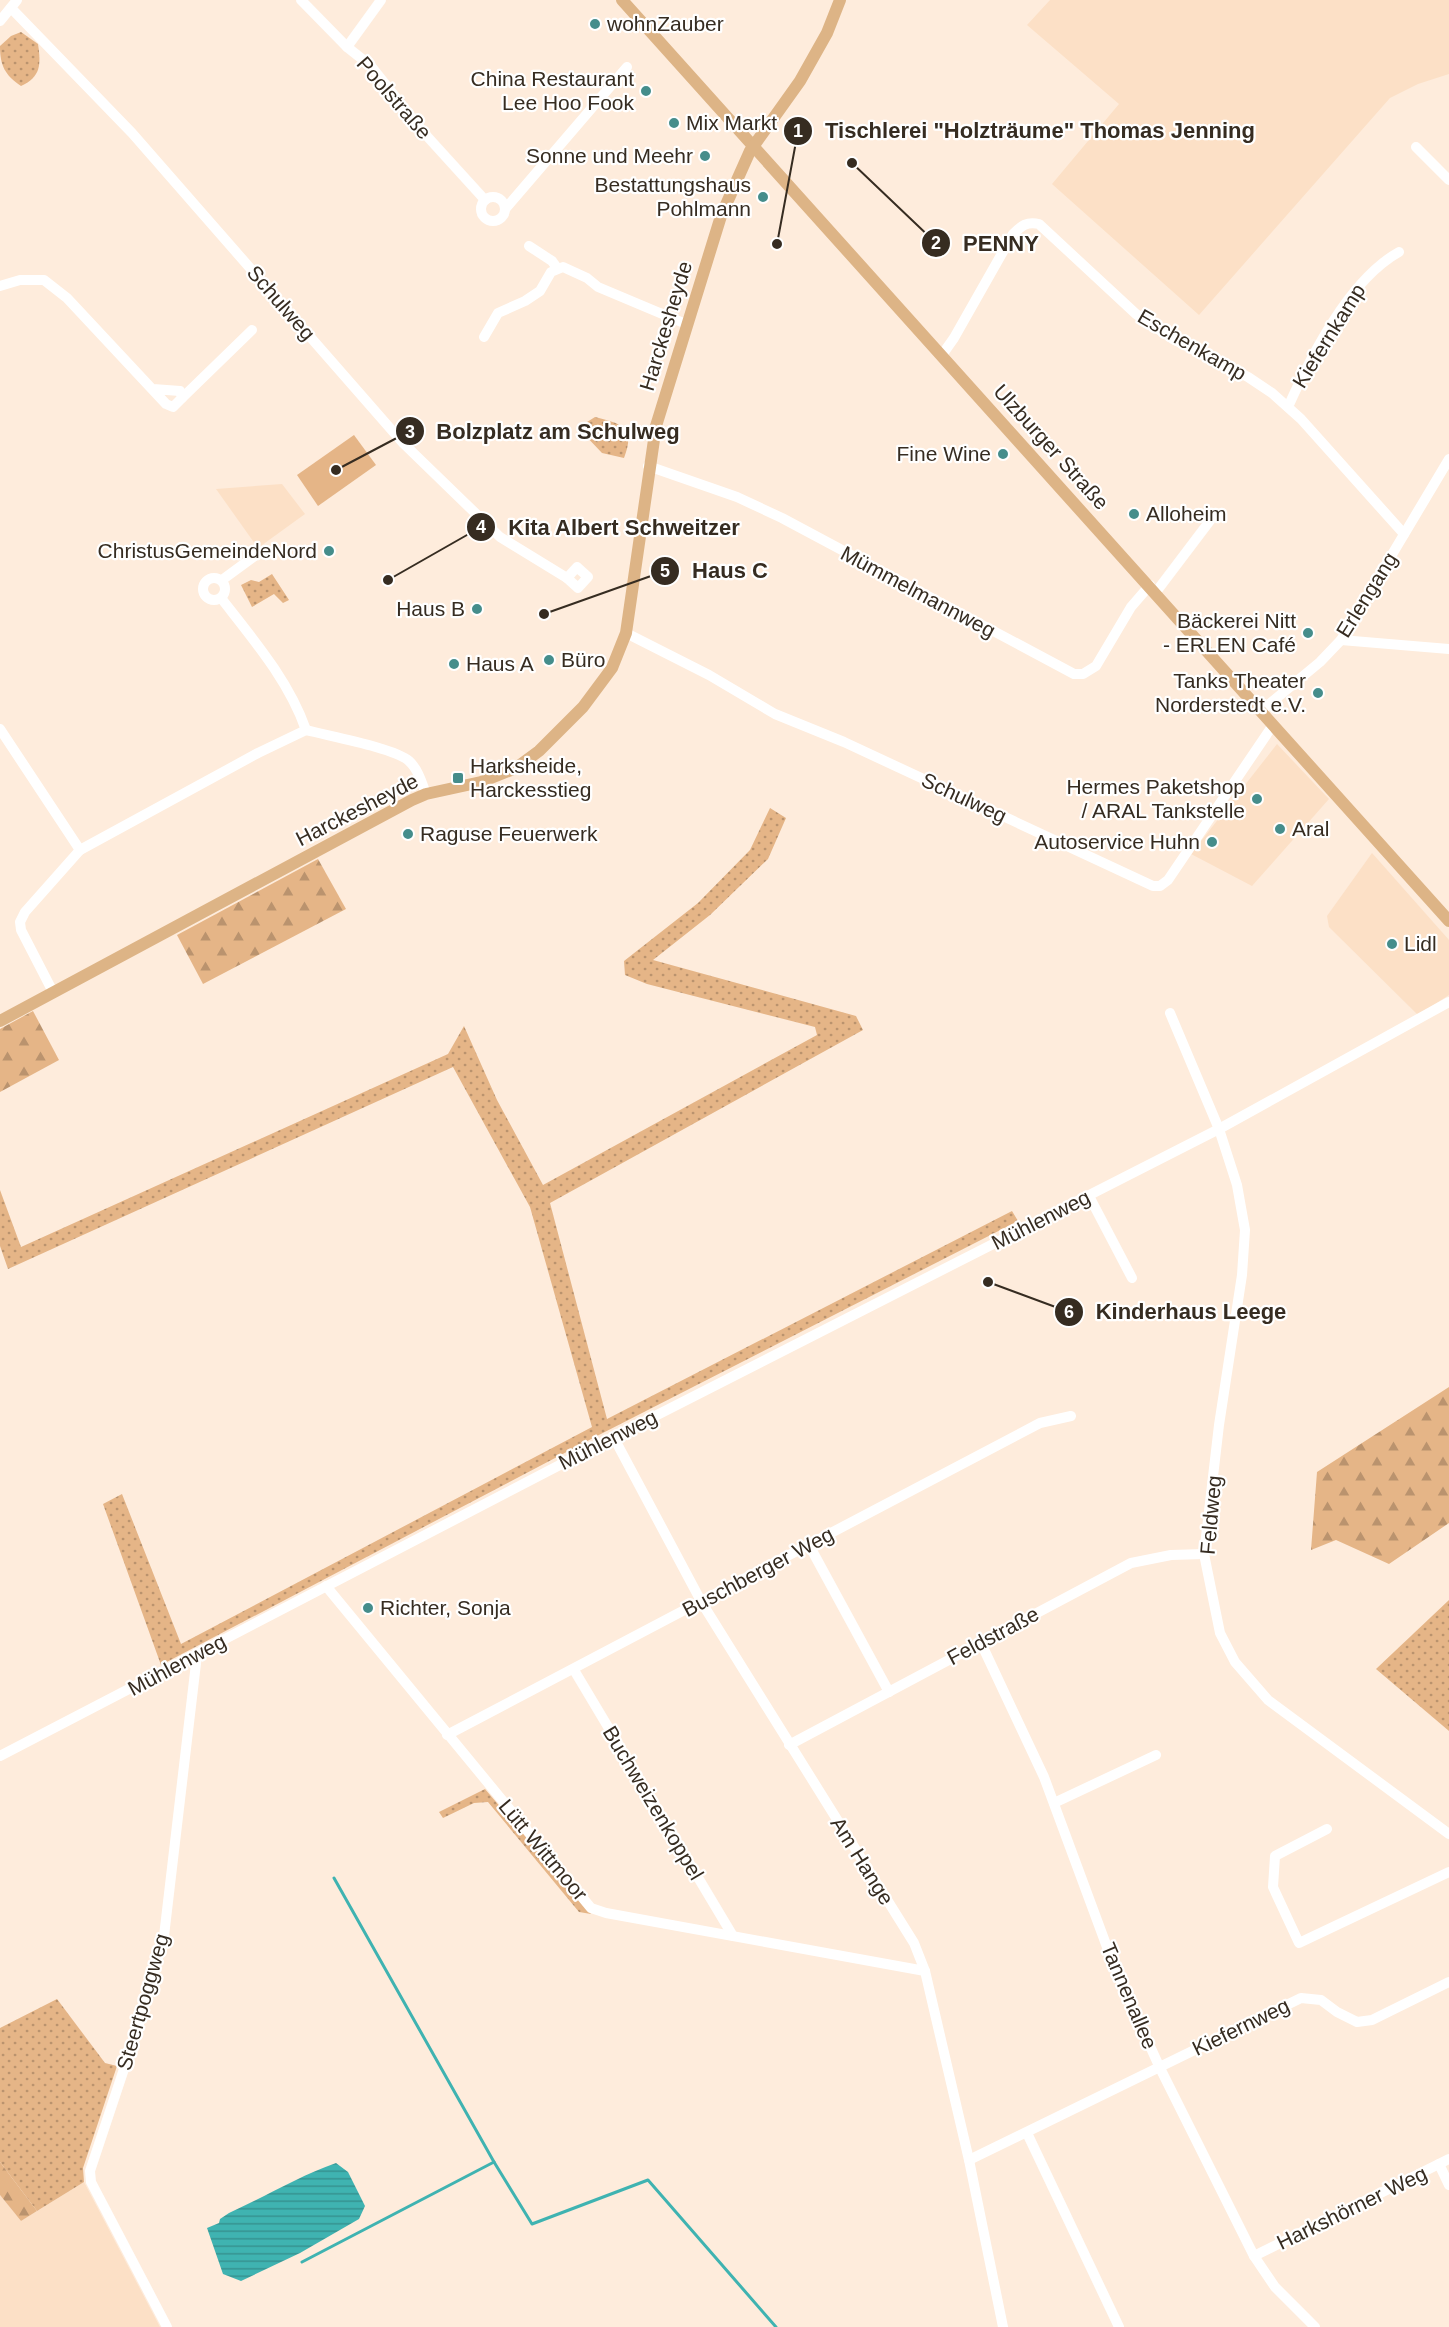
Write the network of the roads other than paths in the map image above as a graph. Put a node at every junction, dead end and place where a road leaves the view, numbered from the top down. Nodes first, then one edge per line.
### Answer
1 (301, 0) edge
2 (381, 0) edge
3 (622, 0) edge
4 (840, 0) edge
5 (14, 4) edge
6 (0, 21) edge
7 (347, 47) junction
8 (627, 67) dead end
9 (753, 147) junction
10 (1416, 147) dead end
11 (1449, 180) edge
12 (485, 200) junction
13 (506, 208) junction
14 (529, 246) dead end
15 (1399, 252) dead end
16 (557, 268) junction
17 (0, 286) edge
18 (686, 324) junction
19 (252, 330) dead end
20 (484, 336) dead end
21 (942, 355) junction
22 (1288, 407) junction
23 (1449, 459) edge
24 (648, 466) junction
25 (1212, 518) dead end
26 (1404, 534) junction
27 (256, 555) dead end
28 (567, 578) dead end
29 (222, 580) junction
30 (1153, 589) junction
31 (221, 598) junction
32 (626, 633) junction
33 (1341, 640) junction
34 (1449, 649) edge
35 (1261, 711) junction
36 (1273, 725) junction
37 (0, 729) edge
38 (306, 730) junction
39 (426, 794) junction
40 (80, 850) junction
41 (1449, 921) edge
42 (53, 992) junction
43 (1449, 1002) edge
44 (1170, 1013) dead end
45 (0, 1021) edge
46 (1219, 1129) junction
47 (1089, 1196) junction
48 (1132, 1278) dead end
49 (1071, 1416) dead end
50 (614, 1438) junction
51 (809, 1545) junction
52 (1204, 1554) junction
53 (326, 1586) junction
54 (702, 1603) junction
55 (981, 1643) junction
56 (197, 1655) junction
57 (574, 1670) junction
58 (889, 1692) junction
59 (447, 1735) junction
60 (789, 1745) junction
61 (1156, 1755) dead end
62 (0, 1756) edge
63 (1054, 1803) junction
64 (1328, 1829) dead end
65 (1449, 1834) edge
66 (1449, 1872) edge
67 (733, 1936) junction
68 (925, 1971) junction
69 (1449, 1982) edge
70 (1159, 2066) junction
71 (1027, 2133) junction
72 (969, 2160) junction
73 (1444, 2162) edge
74 (1449, 2185) edge
75 (1254, 2256) junction
76 (167, 2327) edge
77 (1003, 2327) edge
78 (1119, 2327) edge
79 (1315, 2327) edge

1 - 7 street, Poolstraße
2 - 7 street
3 - 9 main road, Ulzburger Straße
4 - 9 main road, Harckesheyde
5 - 6 street
5 - 28 street, Schulweg
7 - 12 street, Poolstraße
8 - 13 street
9 - 18 main road, Harckesheyde
9 - 21 main road, Ulzburger Straße
10 - 11 street
12 - 13 street, Poolstraße
12 - 13 street, Poolstraße
14 - 16 street
15 - 22 street, Kiefernkamp
16 - 18 street
16 - 20 street
17 - 19 street
18 - 24 main road, Harckesheyde
21 - 22 street, Eschenkamp
21 - 30 main road, Ulzburger Straße
22 - 26 street, Kiefernkamp
23 - 26 street, Erlengang
24 - 30 street, Mümmelmannweg
24 - 32 main road, Harckesheyde
25 - 30 street, Mümmelmannweg
26 - 33 street, Erlengang
27 - 29 street
29 - 31 street
29 - 31 street
30 - 35 main road, Ulzburger Straße
31 - 38 street
32 - 36 street, Schulweg
32 - 39 main road, Harckesheyde
33 - 34 street
33 - 35 street, Erlengang
35 - 36 main road, Ulzburger Straße
36 - 41 main road, Ulzburger Straße
37 - 40 street
38 - 39 street
38 - 40 street
39 - 42 main road, Harckesheyde
40 - 42 street
42 - 45 main road, Harckesheyde
43 - 46 street, Mühlenweg
44 - 46 street
46 - 47 street, Mühlenweg
46 - 52 street, Feldweg
47 - 48 street
47 - 50 street, Mühlenweg
49 - 51 street, Buschberger Weg
50 - 53 street, Mühlenweg
50 - 54 street, Am Hange
51 - 54 street, Buschberger Weg
51 - 58 street
52 - 55 street, Feldstraße
52 - 65 street, Feldweg
53 - 56 street, Mühlenweg
53 - 59 street, Lütt Wittmoor
54 - 57 street, Buschberger Weg
54 - 60 street, Am Hange
55 - 58 street, Feldstraße
55 - 63 street, Tannenallee
56 - 62 street, Mühlenweg
56 - 76 street, Steertpoggweg
57 - 59 street, Buschberger Weg
57 - 67 street, Buchweizenkoppel
58 - 60 street, Feldstraße
59 - 67 street, Lütt Wittmoor
60 - 68 street, Am Hange
61 - 63 street
63 - 70 street, Tannenallee
64 - 66 street
67 - 68 street, Lütt Wittmoor
68 - 72 street, Am Hange
69 - 70 street, Kiefernweg
70 - 71 street, Kiefernweg
70 - 75 street, Tannenallee
71 - 72 street, Kiefernweg
71 - 78 street
72 - 77 street, Am Hange
73 - 74 street
73 - 75 street, Harkshörner Weg
75 - 79 street, Tannenallee

